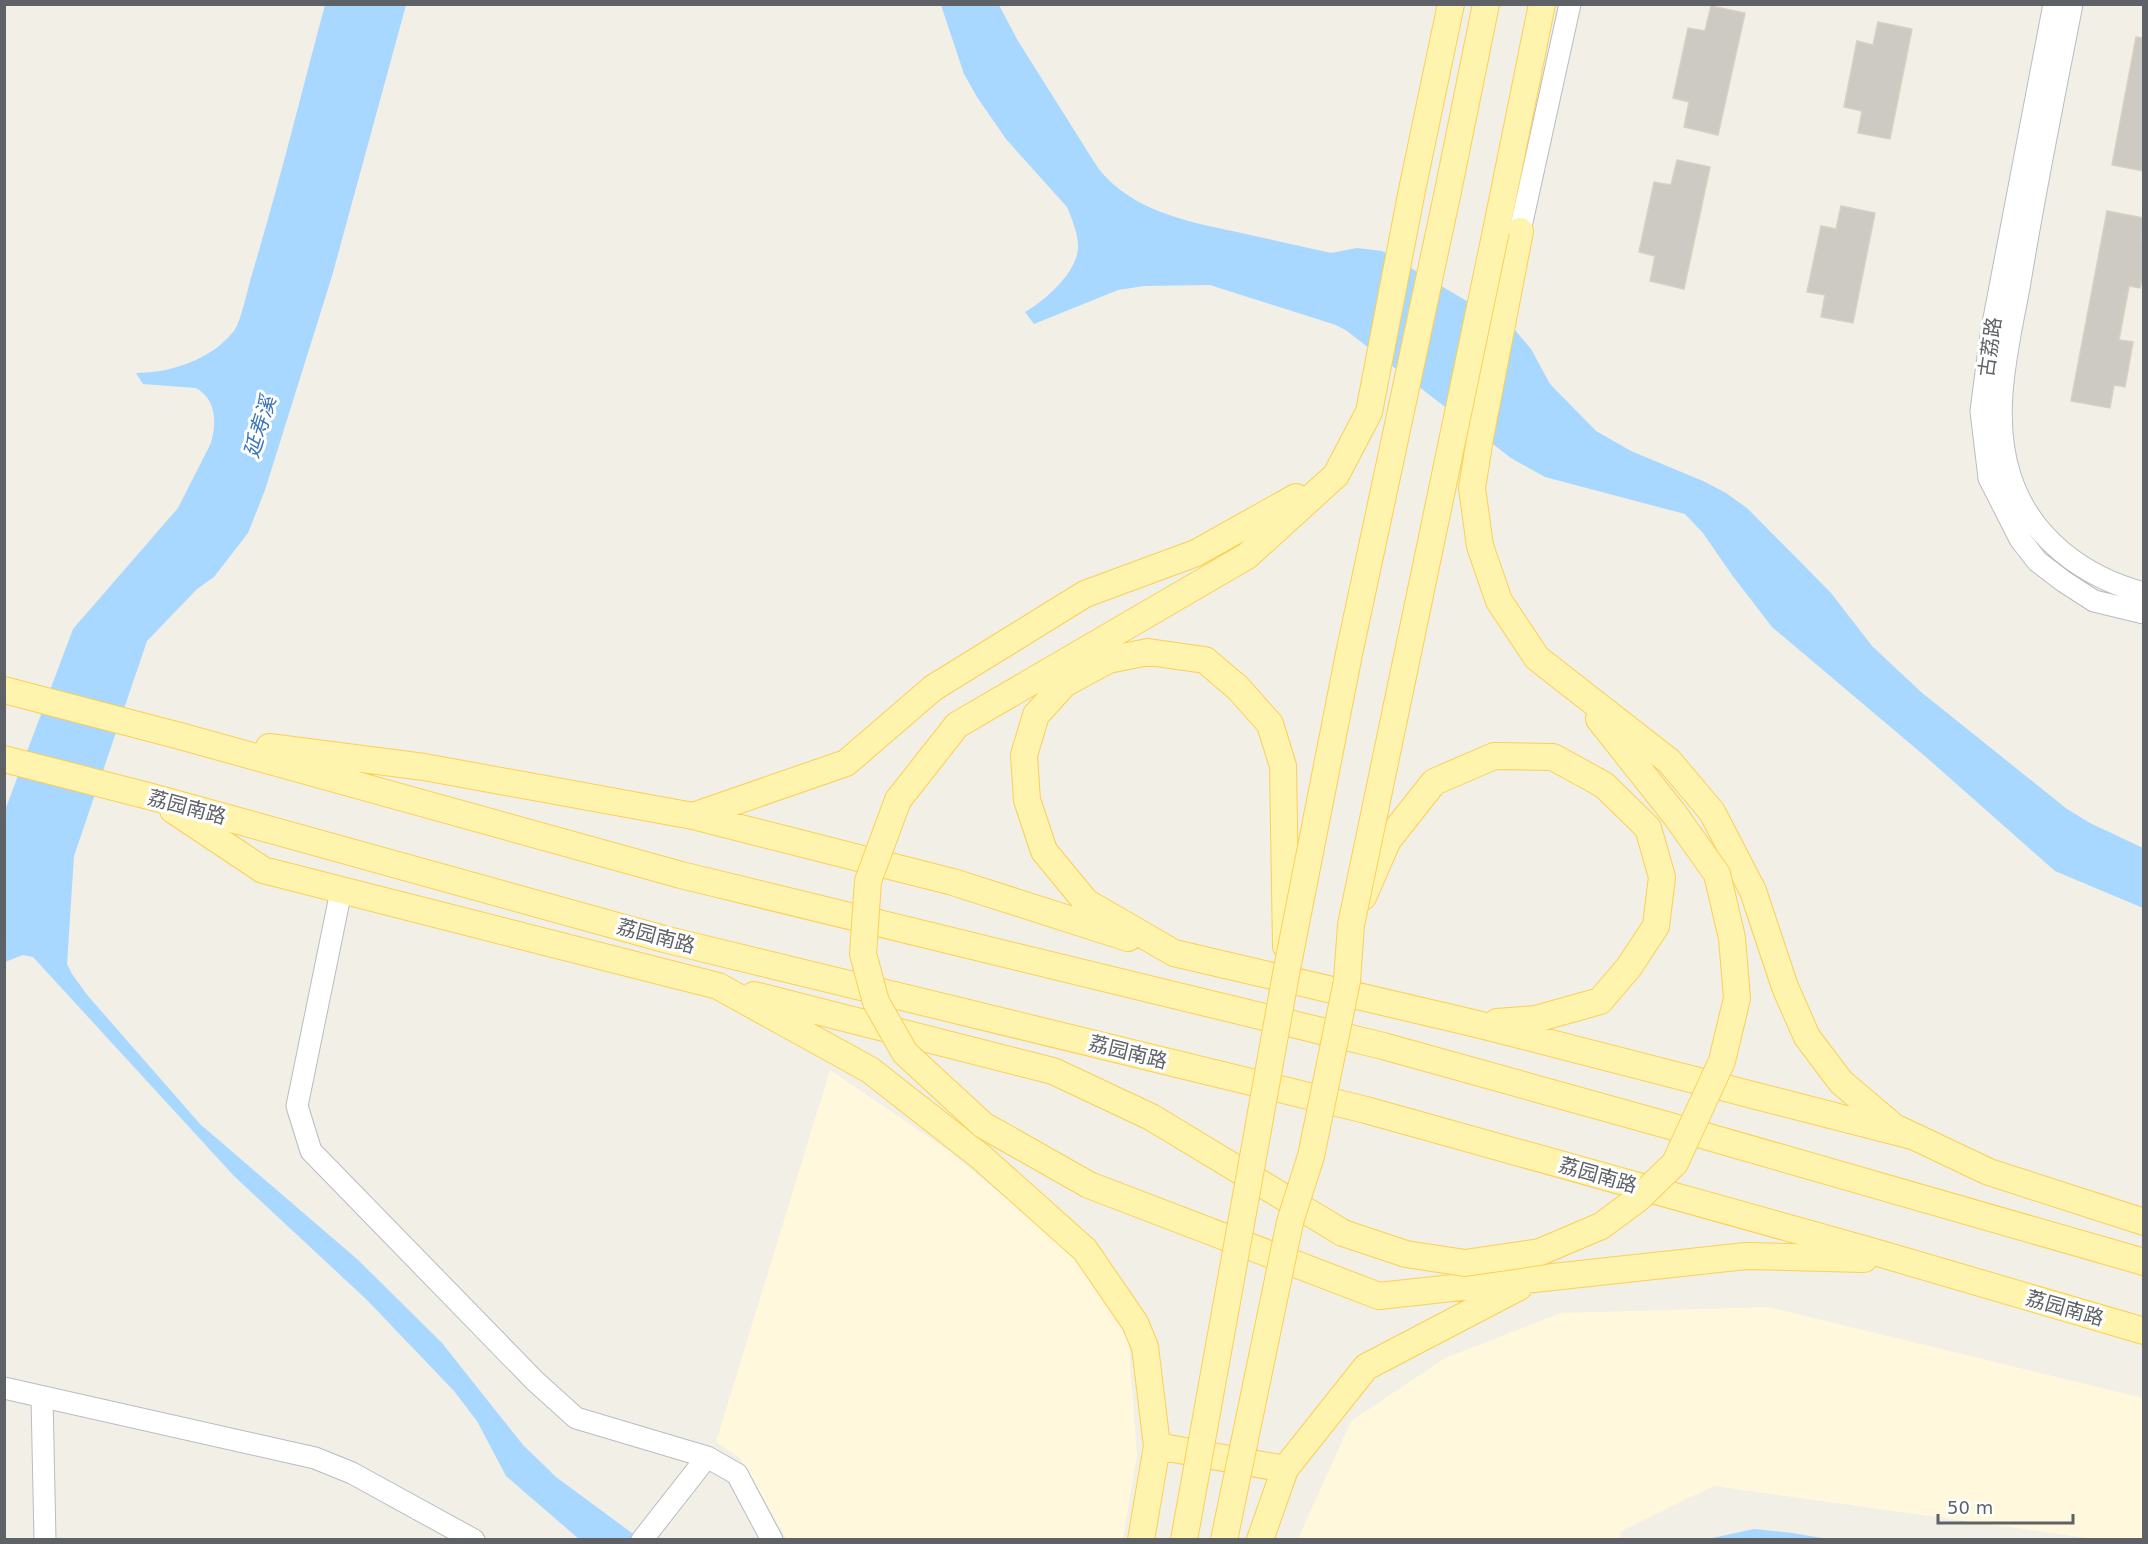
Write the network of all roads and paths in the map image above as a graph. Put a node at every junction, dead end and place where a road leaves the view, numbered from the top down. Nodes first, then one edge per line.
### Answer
1 (1451, 4) edge
2 (1486, 4) edge
3 (1542, 4) edge
4 (1570, 4) edge
5 (2054, 4) edge
6 (2072, 4) edge
7 (1508, 231) junction
8 (1336, 475) junction
9 (2144, 593) edge
10 (2144, 613) edge
11 (1575, 688) junction
12 (16, 693) edge
13 (180, 736) junction
14 (8, 760) edge
15 (156, 798) junction
16 (693, 816) junction
17 (341, 891) junction
18 (1351, 925) junction
19 (1174, 953) junction
20 (1286, 974) junction
21 (718, 986) junction
22 (1477, 1024) junction
23 (1916, 1137) junction
24 (2144, 1222) edge
25 (1901, 1260) junction
26 (2144, 1262) edge
27 (1532, 1280) junction
28 (2144, 1330) edge
29 (4, 1388) edge
30 (42, 1397) junction
31 (1157, 1446) junction
32 (707, 1457) junction
33 (1285, 1469) junction
34 (45, 1539) edge
35 (474, 1539) edge
36 (642, 1539) edge
37 (772, 1539) edge
38 (1141, 1539) edge
39 (1184, 1539) edge
40 (1224, 1539) edge
41 (1260, 1539) edge

1 - 8 main road
2 - 20 main road, bridge
3 - 7 main road
4 - 7 street
5 - 10 street, 古荔路
6 - 9 street, 古荔路
7 - 11 main road
7 - 18 main road, bridge
8 - 16 main road
8 - 27 main road, bridge
11 - 21 main road, bridge
11 - 23 main road
12 - 13 main road
13 - 16 main road
13 - 26 main road
14 - 15 main road, 荔园南路
15 - 17 main road
15 - 25 main road, 荔园南路
16 - 19 main road
17 - 21 main road
17 - 32 street
18 - 22 main road, bridge
18 - 40 main road, bridge
19 - 20 main road, bridge
19 - 22 main road
20 - 39 main road, bridge
21 - 31 main road
22 - 23 main road
23 - 24 main road
25 - 27 main road
25 - 28 main road, 荔园南路
27 - 33 main road
29 - 30 street
30 - 34 street
30 - 35 street
31 - 33 main road
31 - 38 main road
32 - 36 street
32 - 37 street
33 - 41 main road

